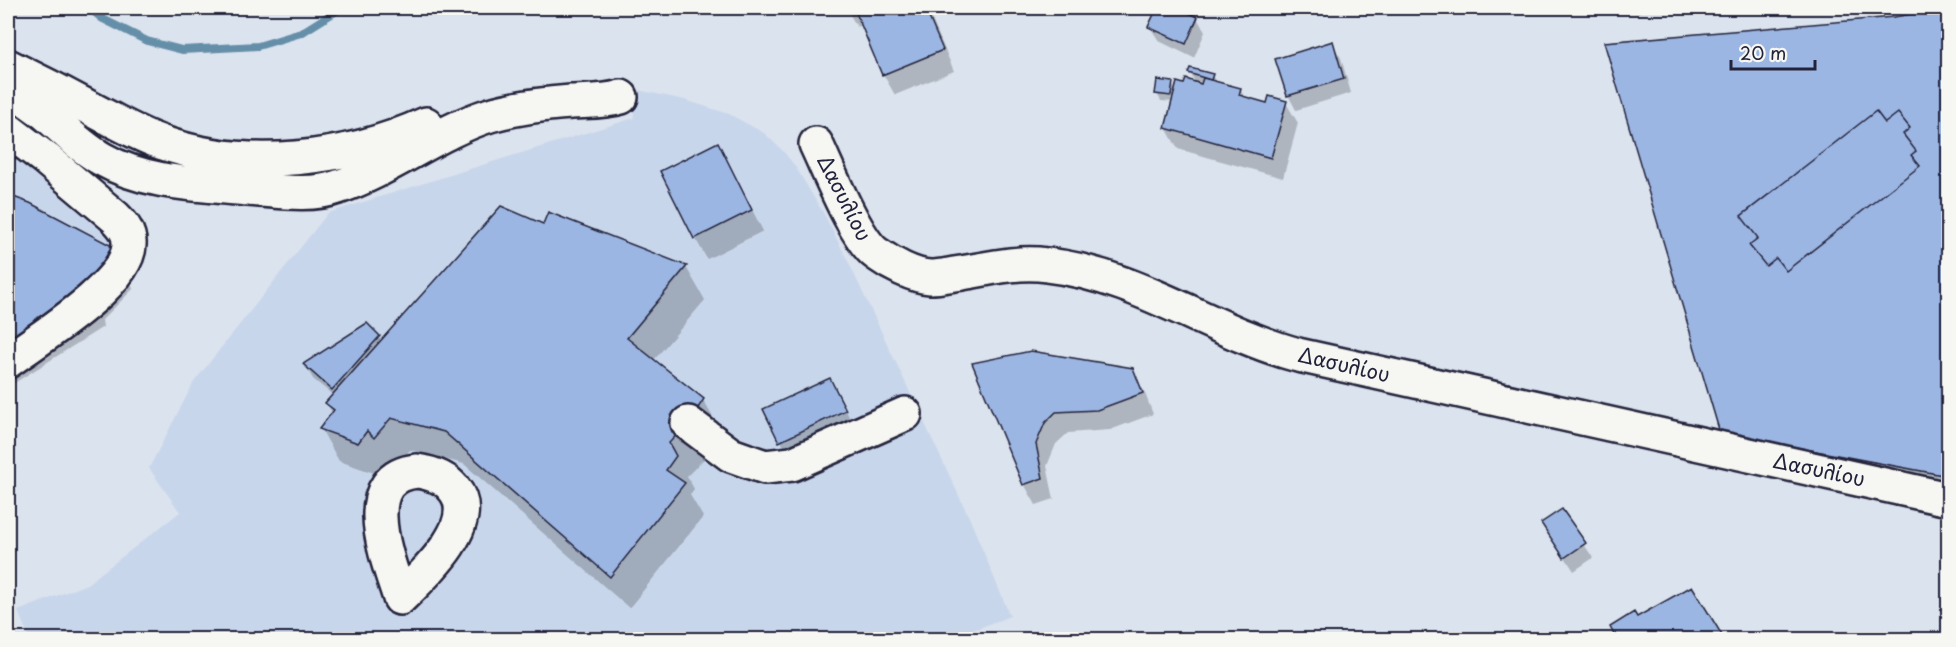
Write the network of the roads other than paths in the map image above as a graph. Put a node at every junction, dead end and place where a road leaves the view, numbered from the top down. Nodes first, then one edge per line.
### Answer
1 (8, 66) edge
2 (8, 87) edge
3 (519, 96) dead end
4 (621, 97) dead end
5 (8, 130) edge
6 (816, 144) dead end
7 (8, 361) edge
8 (905, 414) dead end
9 (688, 423) dead end
10 (1948, 499) edge

1 - 3 street
2 - 4 street
5 - 7 street
6 - 10 street, Δασυλίου
8 - 9 street

